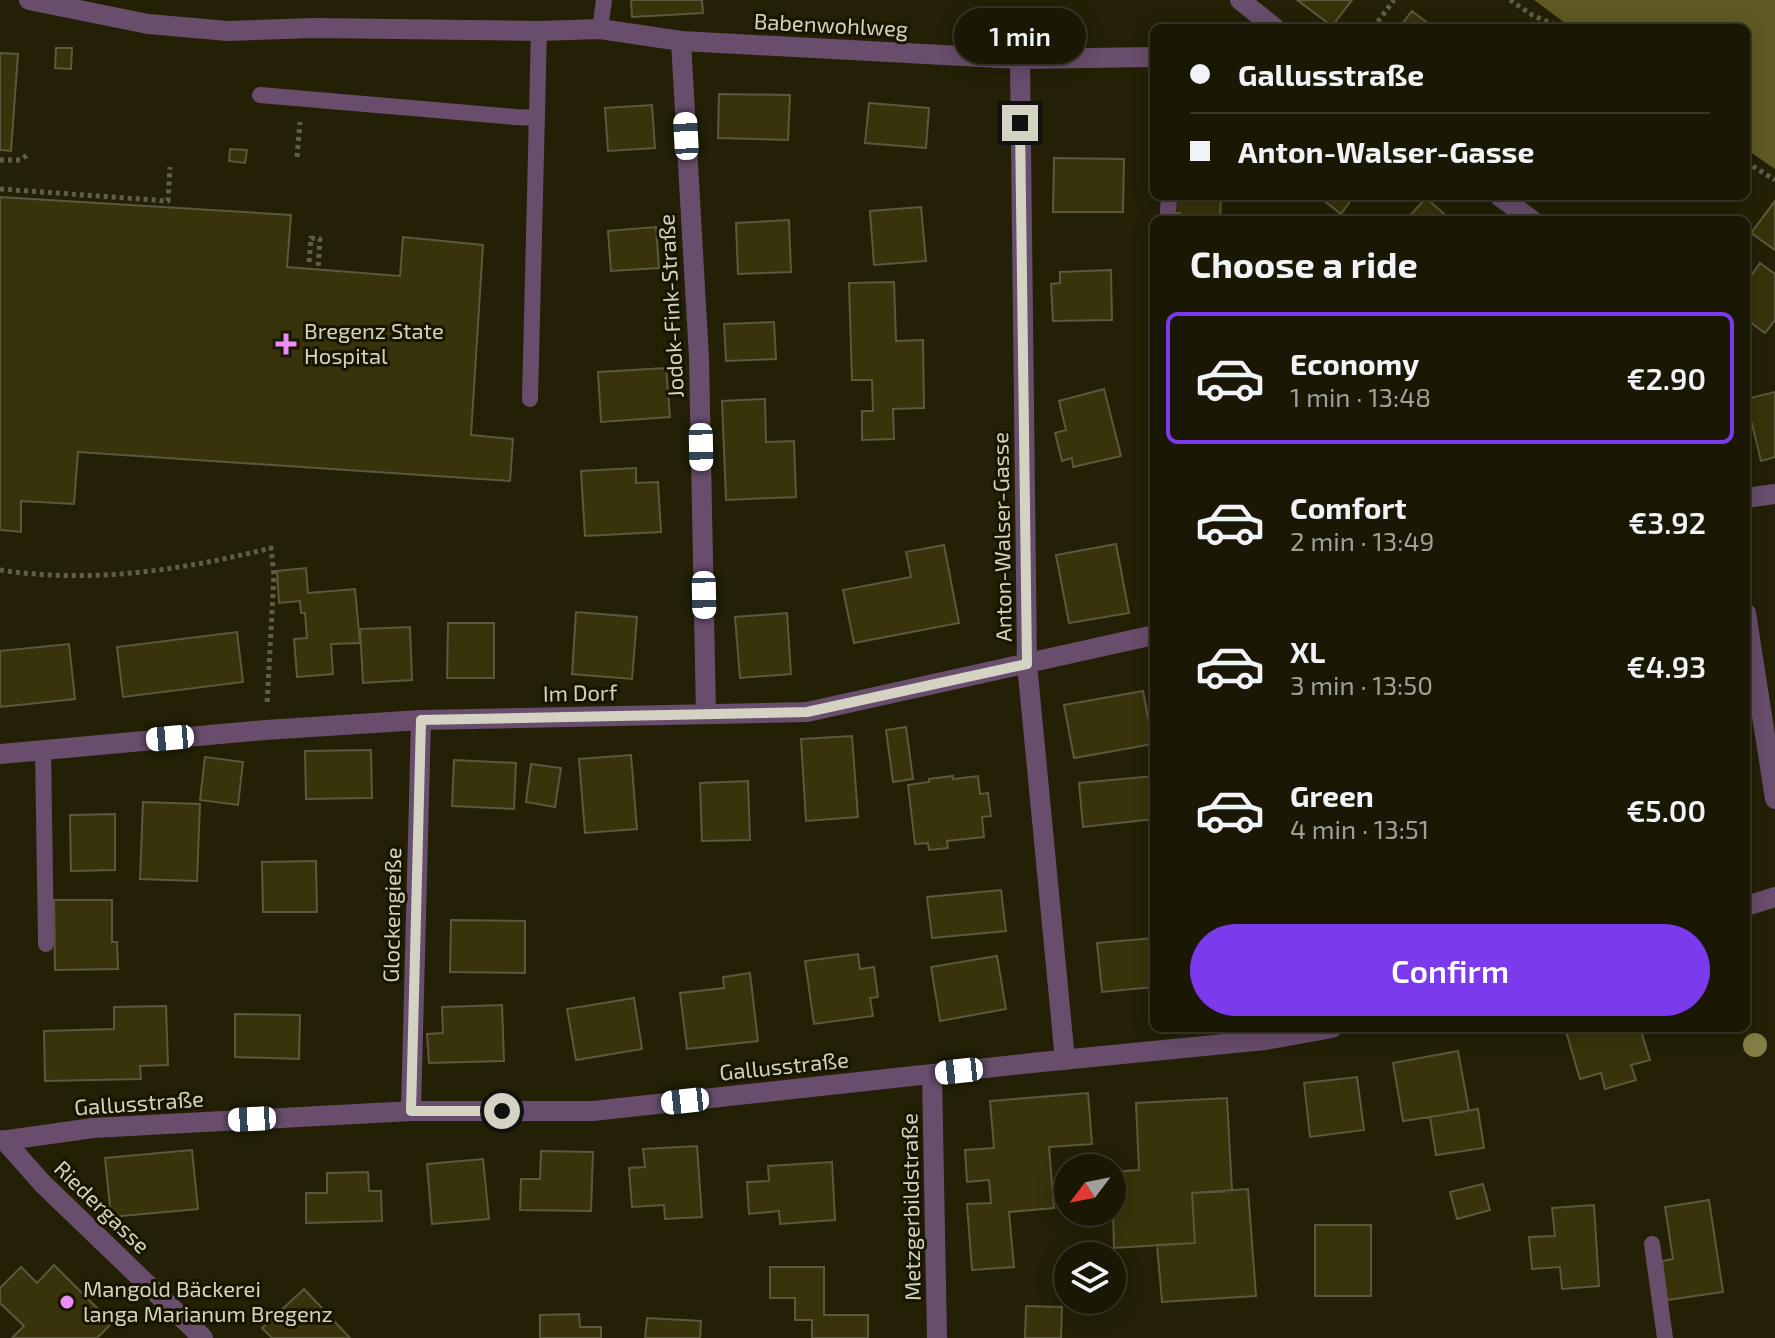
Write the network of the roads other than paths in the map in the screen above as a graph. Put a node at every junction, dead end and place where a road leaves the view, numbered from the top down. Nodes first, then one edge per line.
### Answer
1 (29, 0) edge
2 (604, 0) edge
3 (1240, 0) edge
4 (1270, 24) edge
5 (600, 29) junction
6 (539, 31) junction
7 (681, 41) junction
8 (1150, 57) edge
9 (1020, 59) junction
10 (260, 95) dead end
11 (537, 118) junction
12 (1504, 200) edge
13 (1526, 216) edge
14 (530, 399) dead end
15 (1775, 494) edge
16 (1750, 497) edge
17 (1150, 636) edge
18 (1750, 639) edge
19 (1027, 664) junction
20 (706, 714) junction
21 (421, 720) junction
22 (43, 749) junction
23 (0, 754) edge
24 (1775, 799) edge
25 (1775, 897) edge
26 (1750, 905) edge
27 (46, 944) dead end
28 (1310, 1032) edge
29 (1065, 1060) junction
30 (932, 1074) junction
31 (411, 1111) junction
32 (2, 1141) edge
33 (1652, 1244) dead end
34 (203, 1338) edge
35 (937, 1338) edge
36 (1665, 1338) edge

1 - 6 street, Babenwohlweg
2 - 5 lane
3 - 4 street
5 - 6 street, Babenwohlweg
5 - 7 street, Babenwohlweg
6 - 11 lane
7 - 9 street, Babenwohlweg
7 - 20 street, Jodok-Fink-Straße
8 - 9 street, Babenwohlweg
9 - 19 street, Anton-Walser-Gasse
10 - 11 lane
11 - 14 lane
12 - 13 street
15 - 16 street
17 - 19 street, Im Dorf
18 - 24 street
19 - 20 street, Im Dorf
19 - 29 street, Anton-Walser-Gasse
20 - 21 street, Im Dorf
21 - 22 street, Im Dorf
21 - 31 street, Glockengieße
22 - 23 street, Im Dorf
22 - 27 lane
25 - 26 street
28 - 29 street, Gallusstraße
29 - 30 street, Gallusstraße
30 - 31 street, Gallusstraße
30 - 35 street, Metzgerbildstraße
31 - 32 street, Gallusstraße
32 - 34 street, Riedergasse
33 - 36 lane

